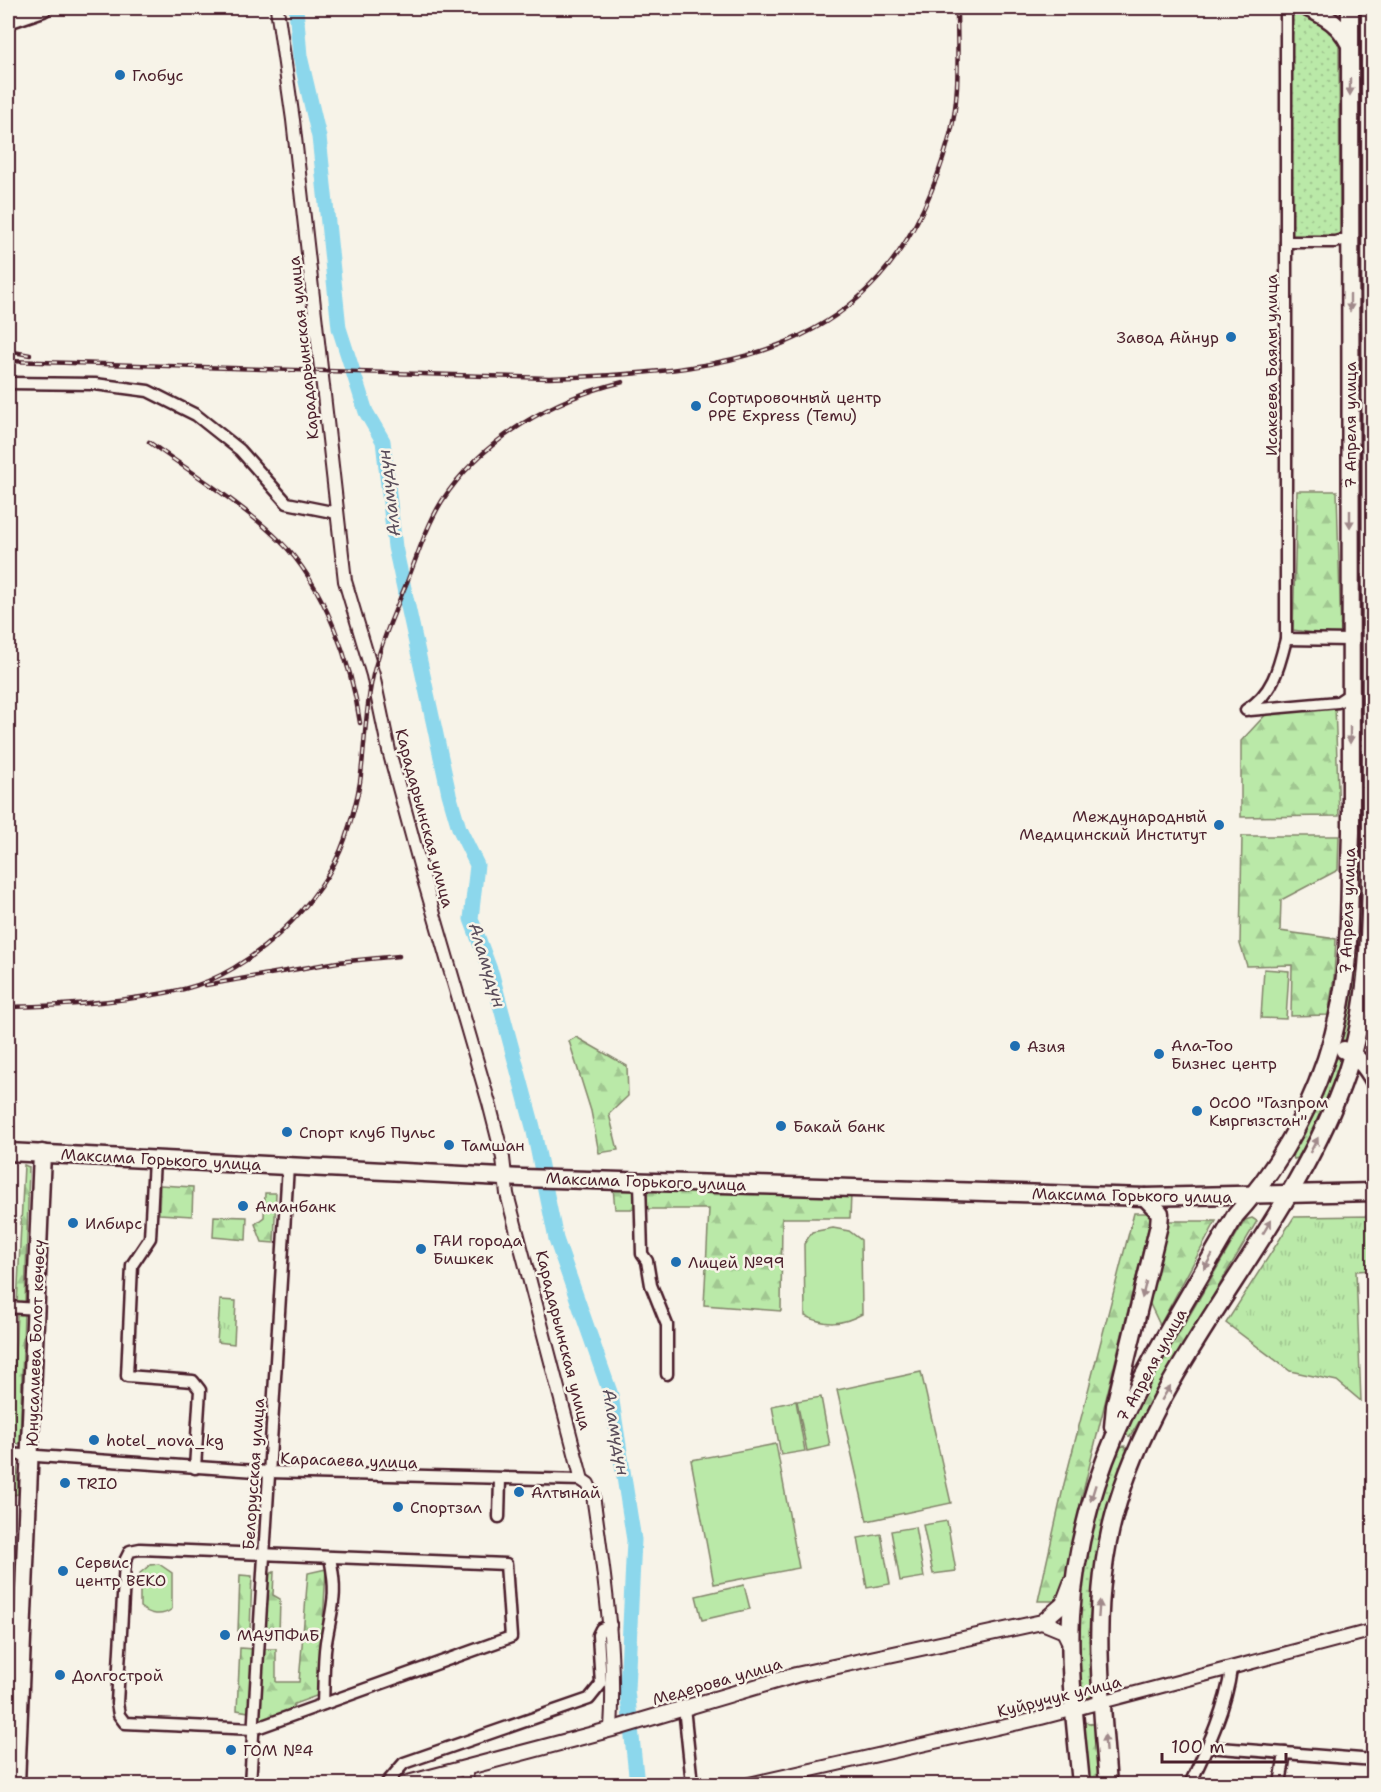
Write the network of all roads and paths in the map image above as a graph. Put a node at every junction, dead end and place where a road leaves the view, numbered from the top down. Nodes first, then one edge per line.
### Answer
1 (44, 8) edge
2 (277, 8) edge
3 (1286, 8) edge
4 (1310, 8) edge
5 (1350, 8) edge
6 (1370, 8) edge
7 (8, 20) edge
8 (1350, 47) junction
9 (1372, 48) edge
10 (1342, 240) junction
11 (1372, 241) edge
12 (1286, 242) junction
13 (8, 383) edge
14 (337, 513) junction
15 (1286, 639) junction
16 (1350, 640) junction
17 (1372, 640) edge
18 (1350, 694) junction
19 (1330, 1045) junction
20 (1352, 1053) junction
21 (1374, 1081) edge
22 (8, 1152) edge
23 (42, 1153) junction
24 (154, 1159) junction
25 (288, 1166) junction
26 (513, 1177) junction
27 (640, 1182) junction
28 (1374, 1192) edge
29 (1286, 1196) junction
30 (1145, 1197) junction
31 (1252, 1197) junction
32 (8, 1307) edge
33 (37, 1309) junction
34 (667, 1374) dead end
35 (1112, 1437) junction
36 (1139, 1445) junction
37 (8, 1454) edge
38 (30, 1456) junction
39 (195, 1468) junction
40 (269, 1472) junction
41 (500, 1479) junction
42 (582, 1480) junction
43 (499, 1517) dead end
44 (263, 1556) junction
45 (330, 1558) junction
46 (1076, 1568) junction
47 (1042, 1622) junction
48 (611, 1625) junction
49 (15, 1627) edge
50 (1374, 1630) edge
51 (1071, 1645) junction
52 (1231, 1669) junction
53 (1102, 1702) junction
54 (323, 1704) junction
55 (684, 1707) junction
56 (1075, 1709) junction
57 (615, 1728) junction
58 (254, 1729) junction
59 (1207, 1747) junction
60 (1286, 1753) junction
61 (1374, 1760) edge
62 (467, 1768) junction
63 (16, 1785) edge
64 (250, 1785) edge
65 (386, 1785) edge
66 (404, 1785) edge
67 (466, 1785) edge
68 (692, 1785) edge
69 (749, 1785) edge
70 (1081, 1785) edge
71 (1108, 1785) edge
72 (1190, 1785) edge
73 (1280, 1785) edge

1 - 7 main road
2 - 14 street, Карадарьинская улица
3 - 12 street, Исакеева Баялы улица
4 - 8 main road
5 - 8 main road, 7 Апреля улица
6 - 9 main road, 7 Апреля улица
8 -> 10 main road, 7 Апреля улица
9 - 11 main road, 7 Апреля улица
10 - 12 street
10 -> 16 main road, 7 Апреля улица
11 - 17 main road, 7 Апреля улица
12 - 15 street, Исакеева Баялы улица
13 - 14 street
14 - 26 street, Карадарьинская улица
15 - 16 street
15 - 18 street, Исакеева Баялы улица
16 - 17 main road
16 - 18 main road, 7 Апреля улица
17 - 20 main road, 7 Апреля улица
18 -> 19 main road, 7 Апреля улица
19 - 20 main road
19 - 31 main road, 7 Апреля улица
20 - 21 main road
29 -> 20 main road, 7 Апреля улица
22 - 23 main road, Максима Горького улица
23 - 24 main road, Максима Горького улица
23 - 33 main road, Юнусалиева Болот көчөсү
24 - 25 main road, Максима Горького улица
24 - 39 street
25 - 26 main road, Максима Горького улица
25 - 40 street, Белорусская улица
26 - 27 main road, Максима Горького улица
26 - 42 street, Карадарьинская улица
27 - 30 main road, Максима Горького улица
27 - 34 street
28 - 29 main road, Максима Горького улица
29 - 31 main road, Максима Горького улица
36 -> 29 main road, 7 Апреля улица
30 - 31 main road, Максима Горького улица
30 -> 35 main road
31 -> 35 main road, 7 Апреля улица
32 - 33 street
33 - 38 main road, Юнусалиева Болот көчөсү
35 - 36 main road
35 -> 46 main road, 7 Апреля улица
53 -> 36 main road, 7 Апреля улица
37 - 38 street, Карасаева улица
38 - 39 street, Карасаева улица
38 - 49 main road, Юнусалиева Болот көчөсү
39 - 40 street, Карасаева улица
40 - 41 street, Карасаева улица
40 - 44 street, Белорусская улица
41 - 42 street, Карасаева улица
41 - 43 street
42 - 48 street, Карадарьинская улица
44 - 45 street
44 - 58 street, Белорусская улица
44 - 58 street
45 - 54 street
45 - 54 street
46 - 47 main road
46 - 51 main road, 7 Апреля улица
47 - 51 main road
47 - 55 main road, Медерова улица
48 - 57 street, Карадарьинская улица
48 - 65 street
49 - 63 main road, Юнусалиева Болот көчөсү
50 - 52 street, Куйручук улица
51 - 56 main road, 7 Апреля улица
52 - 53 street, Куйручук улица
52 - 59 street
53 - 56 street, Куйручук улица
71 -> 53 main road, 7 Апреля улица
54 - 58 street
55 - 57 main road, Медерова улица
55 - 68 street
56 - 69 street, Куйручук улица
56 - 70 main road, 7 Апреля улица
57 - 62 main road, Медерова улица
58 - 64 street, Белорусская улица
59 - 60 street
59 - 72 street
60 - 61 street
60 - 73 street
62 - 66 main road, Медерова улица
62 - 67 street

